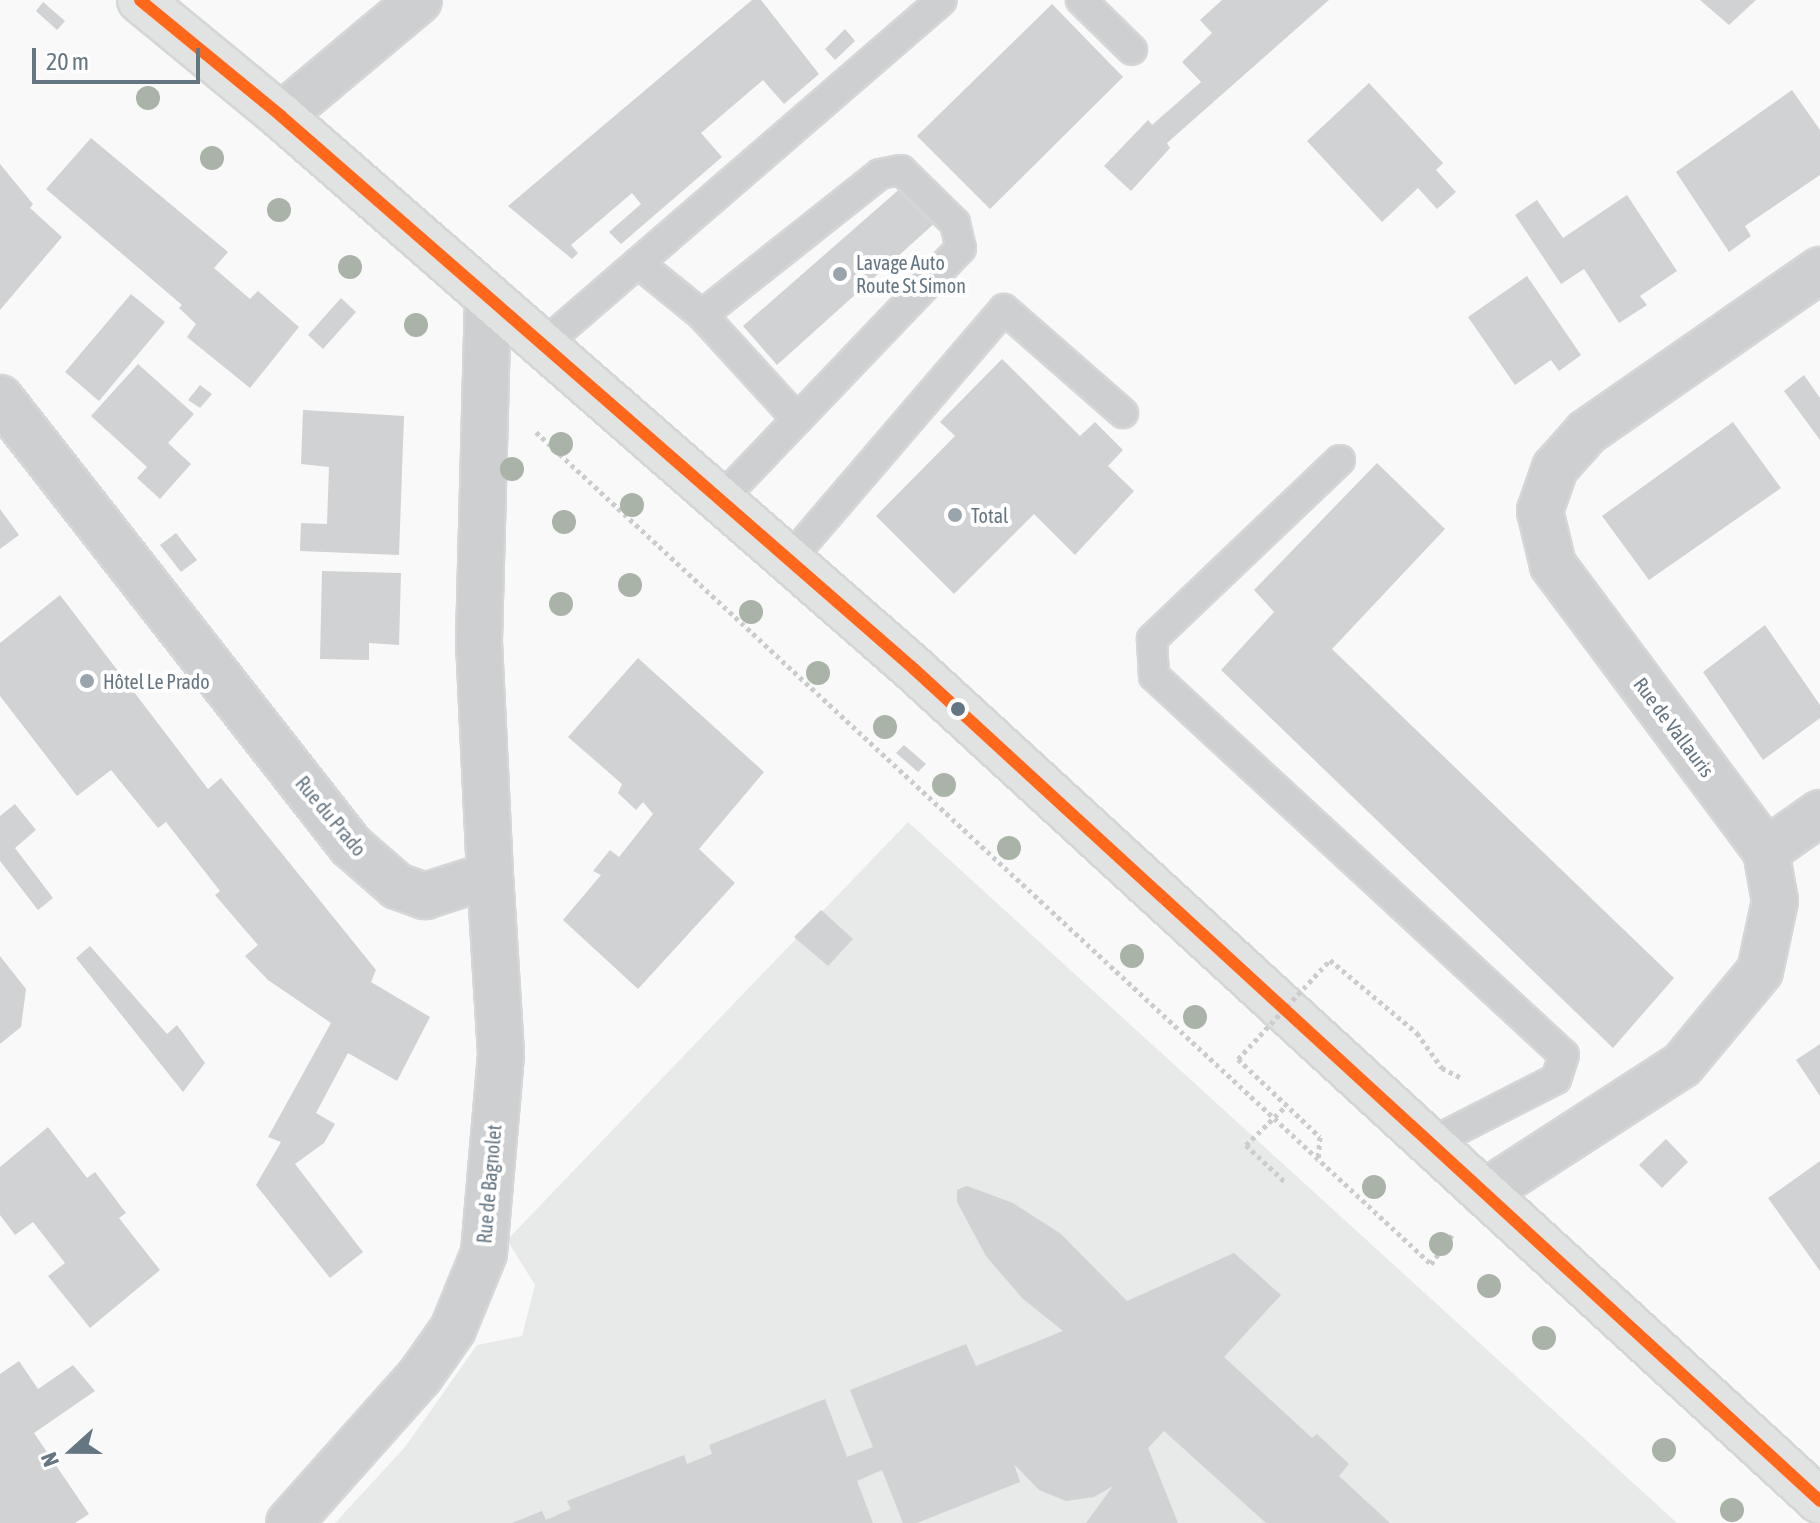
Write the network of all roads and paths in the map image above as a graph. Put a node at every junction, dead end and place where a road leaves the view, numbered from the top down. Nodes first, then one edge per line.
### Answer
1 (140, 0) edge
2 (419, 0) edge
3 (942, 0) edge
4 (1081, 0) edge
5 (1132, 50) dead end
6 (281, 116) junction
7 (638, 263) junction
8 (1820, 270) edge
9 (488, 298) junction
10 (702, 315) junction
11 (543, 345) junction
12 (0, 398) edge
13 (1123, 413) dead end
14 (797, 419) junction
15 (531, 427) dead end
16 (1340, 460) dead end
17 (721, 499) junction
18 (789, 560) junction
19 (1820, 813) edge
20 (1766, 851) junction
21 (490, 875) junction
22 (1512, 1105) junction
23 (1285, 1107) junction
24 (1431, 1143) junction
25 (1318, 1161) junction
26 (1286, 1183) dead end
27 (1484, 1193) junction
28 (1820, 1501) edge
29 (289, 1523) edge

1 - 6 main road
2 - 6 street
3 - 7 lane
4 - 5 lane
6 - 9 main road
7 - 10 lane
7 - 11 lane
8 - 20 street, Rue de Vallauris
9 - 11 main road
9 - 21 street
10 - 14 lane
10 - 14 lane
11 - 17 main road
12 - 21 street, Rue du Prado
13 - 18 lane
14 - 17 lane
15 - 25 path
16 - 22 lane
17 - 18 main road
18 - 24 main road
19 - 20 street
20 - 27 street, Rue de Vallauris
21 - 29 street, Rue de Bagnolet
22 - 23 path, bridge
22 - 24 lane
23 - 25 path
23 - 26 path, bridge
24 - 27 main road
25 - 27 path
27 - 28 main road

